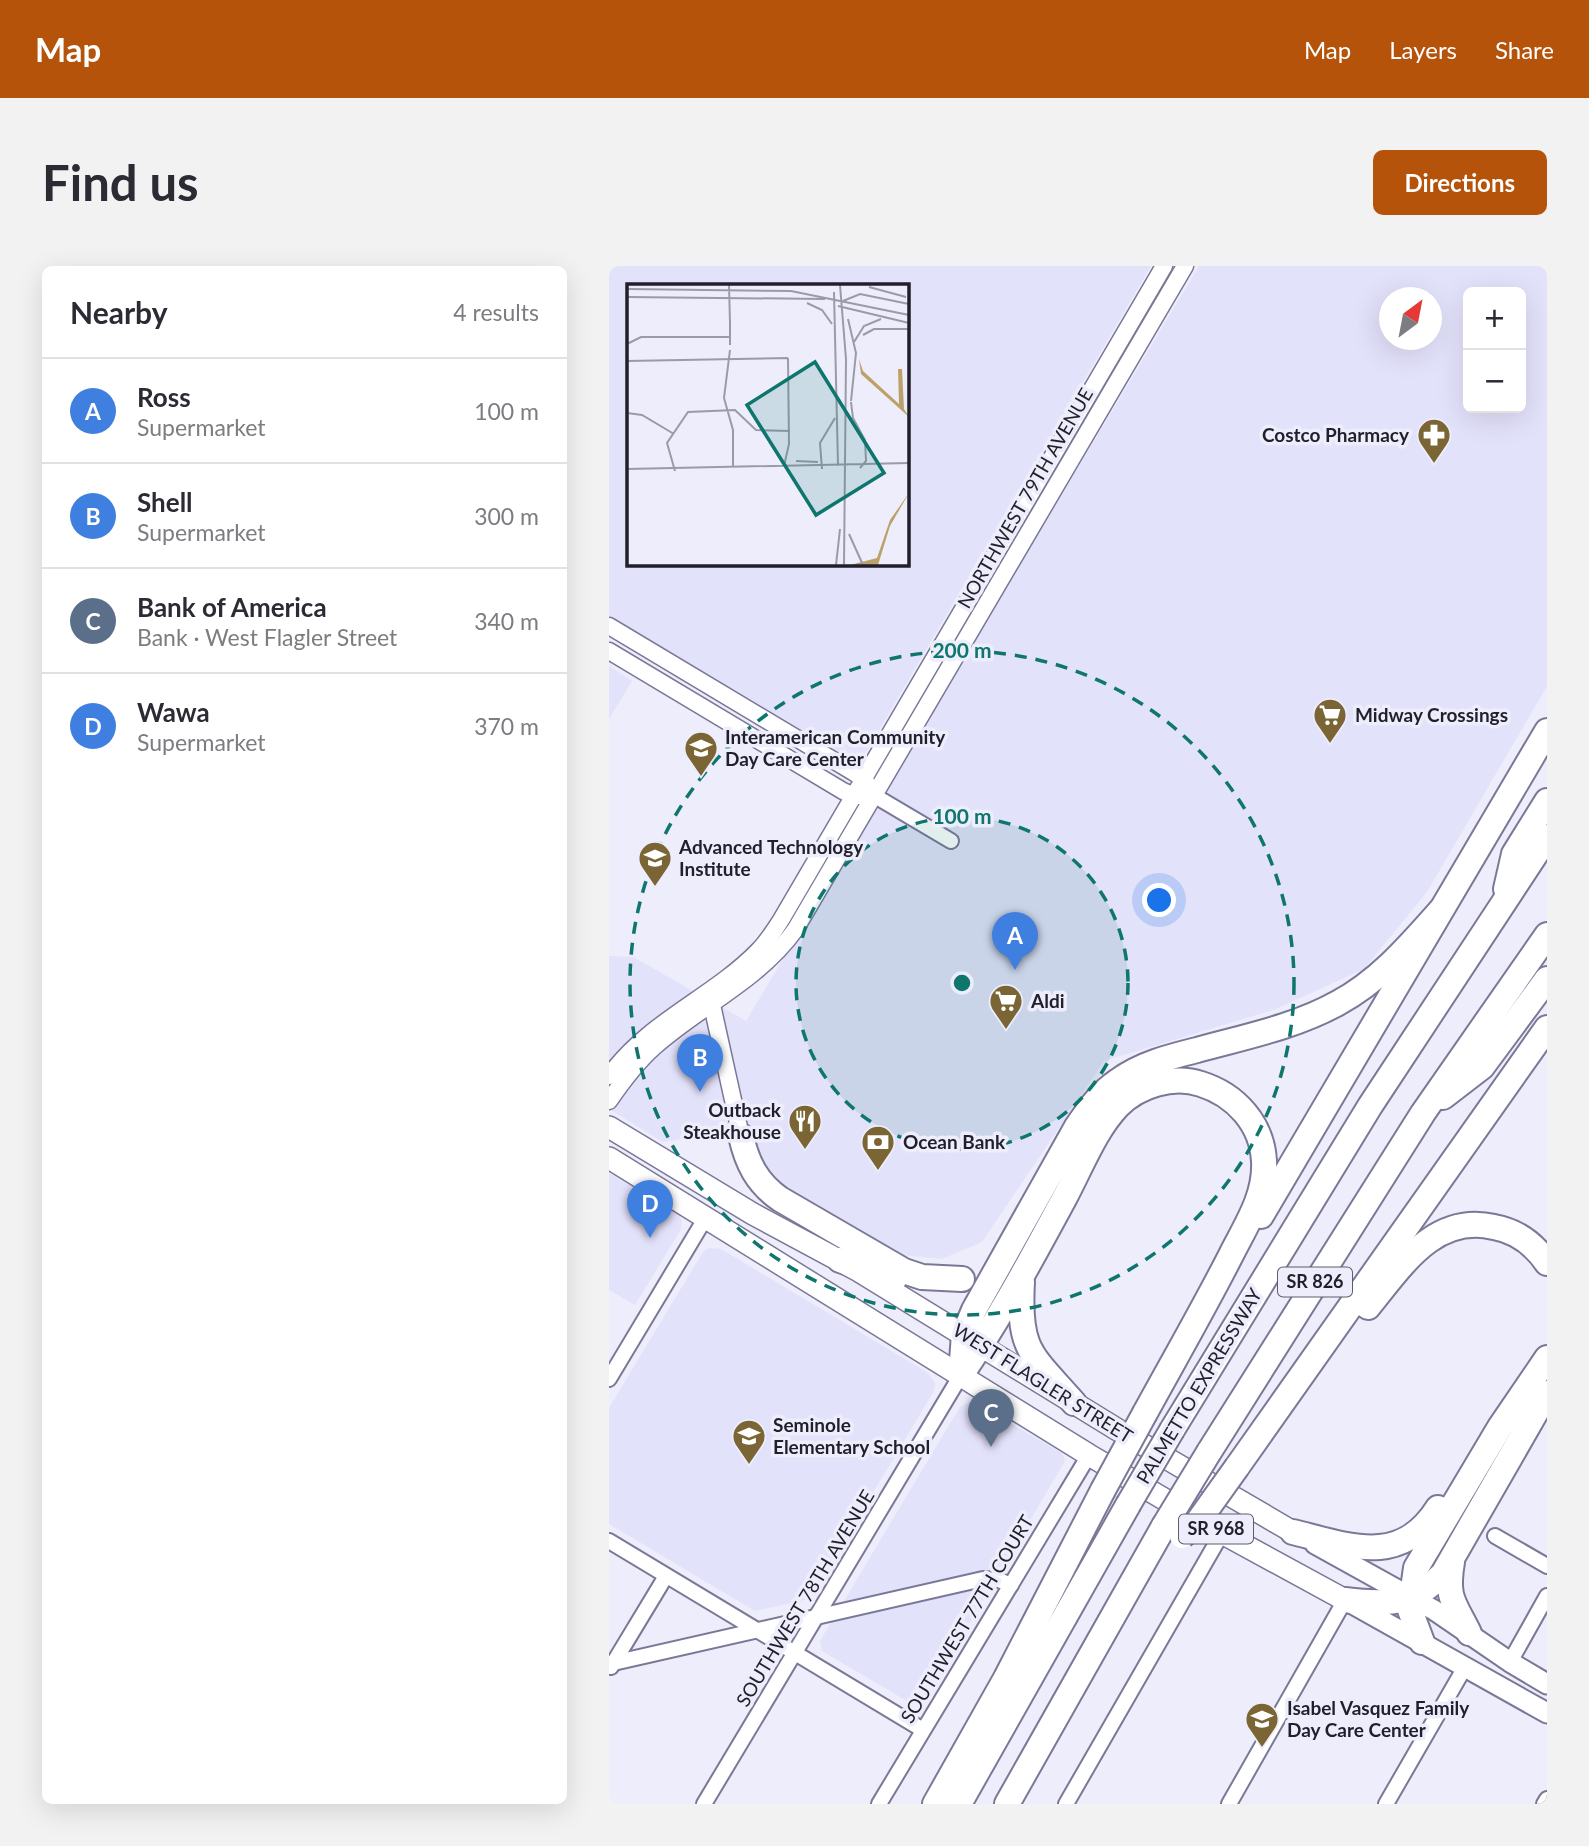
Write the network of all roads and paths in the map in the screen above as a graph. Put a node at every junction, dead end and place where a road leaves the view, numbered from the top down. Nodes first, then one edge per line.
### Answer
1 (1164, 266) edge
2 (1185, 266) edge
3 (1059, 446) junction
4 (1073, 457) junction
5 (609, 626) edge
6 (609, 651) edge
7 (1547, 731) edge
8 (864, 779) junction
9 (854, 796) junction
10 (875, 796) junction
11 (1547, 801) edge
12 (1547, 837) edge
13 (951, 841) dead end
14 (1501, 907) junction
15 (1440, 911) junction
16 (1547, 935) edge
17 (1547, 979) edge
18 (712, 1005) junction
19 (689, 1012) junction
20 (1547, 1028) edge
21 (609, 1076) edge
22 (609, 1101) edge
23 (1423, 1112) junction
24 (609, 1127) edge
25 (741, 1136) joint
26 (609, 1158) edge
27 (706, 1217) junction
28 (1013, 1242) junction
29 (840, 1260) junction
30 (1547, 1263) edge
31 (1023, 1276) junction
32 (962, 1279) junction
33 (1210, 1296) junction
34 (973, 1340) junction
35 (1547, 1358) edge
36 (961, 1376) junction
37 (609, 1379) edge
38 (1290, 1392) junction
39 (1547, 1393) edge
40 (1074, 1403) junction
41 (1089, 1455) junction
42 (1467, 1482) junction
43 (1173, 1531) junction
44 (1293, 1532) junction
45 (1222, 1533) junction
46 (1495, 1536) dead end
47 (609, 1541) edge
48 (1453, 1558) junction
49 (1547, 1566) edge
50 (666, 1576) junction
51 (1011, 1585) junction
52 (1547, 1596) edge
53 (1412, 1597) junction
54 (1345, 1600) junction
55 (818, 1615) junction
56 (755, 1630) junction
57 (1469, 1633) junction
58 (1422, 1642) junction
59 (795, 1653) junction
60 (1510, 1662) junction
61 (611, 1665) edge
62 (1465, 1667) junction
63 (1547, 1684) edge
64 (1547, 1713) edge
65 (923, 1730) junction
66 (1547, 1799) edge
67 (704, 1804) edge
68 (879, 1804) edge
69 (935, 1804) edge
70 (959, 1804) edge
71 (1007, 1804) edge
72 (1066, 1804) edge
73 (1229, 1804) edge
74 (1386, 1804) edge
75 (1544, 1804) edge

1 - 3 street, NORTHWEST 79TH AVENUE
2 - 4 street, NORTHWEST 79TH AVENUE
3 - 4 street
3 - 8 street, NORTHWEST 79TH AVENUE
4 - 10 street, NORTHWEST 79TH AVENUE
5 - 8 street
6 - 9 street
7 - 15 highway
8 - 9 street, NORTHWEST 79TH AVENUE
8 - 10 street
9 - 10 street
9 - 19 street, NORTHWEST 79TH AVENUE
10 - 13 street
10 - 18 street, NORTHWEST 79TH AVENUE
11 - 14 highway
12 - 14 highway, PALMETTO EXPRESSWAY / SR 826
14 - 70 highway, PALMETTO EXPRESSWAY / SR 826, bridge
15 - 28 highway
15 - 33 highway
16 - 23 highway, SR 826
17 - 23 highway
18 - 19 street, NORTHWEST 79TH AVENUE
18 - 25 street
19 - 21 street, NORTHWEST 79TH AVENUE
19 - 22 street, NORTHWEST 79TH AVENUE
20 - 38 highway
23 - 43 highway, SR 826, bridge
24 - 29 main road, WEST FLAGLER STREET / SR 968
25 - 32 highway
26 - 27 main road, WEST FLAGLER STREET / SR 968
27 - 36 main road, WEST FLAGLER STREET / SR 968
27 - 37 street
28 - 32 highway
28 - 34 highway
29 - 32 highway
29 - 34 main road, WEST FLAGLER STREET / SR 968
30 - 38 highway
31 - 33 highway
31 - 34 highway
31 - 40 highway
33 - 69 highway, bridge
34 - 36 highway
34 - 40 main road, WEST FLAGLER STREET / SR 968
35 - 42 highway
36 - 41 main road, WEST FLAGLER STREET / SR 968
36 - 55 street, SOUTHWEST 78TH AVENUE
38 - 43 highway, bridge
39 - 48 highway
40 - 44 main road, WEST FLAGLER STREET / SR 968
41 - 45 main road, WEST FLAGLER STREET / SR 968
41 - 51 street, SOUTHWEST 77TH COURT
42 - 44 highway
42 - 53 highway
43 - 71 highway, SR 826
44 - 53 main road, WEST FLAGLER STREET / SR 968
45 - 54 main road, WEST FLAGLER STREET / SR 968
45 - 72 street
46 - 49 street
47 - 50 street
48 - 53 highway
48 - 57 highway
50 - 56 street
50 - 61 street
51 - 55 street
51 - 65 street, SOUTHWEST 77TH COURT
52 - 60 street
53 - 54 highway
53 - 57 main road, WEST FLAGLER STREET / SR 968
53 - 58 highway
54 - 58 main road, WEST FLAGLER STREET / SR 968
54 - 73 street
55 - 56 street
55 - 59 street, SOUTHWEST 78TH AVENUE
56 - 59 street
56 - 61 street
57 - 60 main road, WEST FLAGLER STREET / SR 968
58 - 62 main road, WEST FLAGLER STREET / SR 968
59 - 65 street
59 - 67 street, SOUTHWEST 78TH AVENUE
60 - 62 main road
60 - 63 main road, WEST FLAGLER STREET / SR 968
62 - 64 main road, WEST FLAGLER STREET / SR 968
62 - 74 street
65 - 68 street, SOUTHWEST 77TH COURT
66 - 75 street

